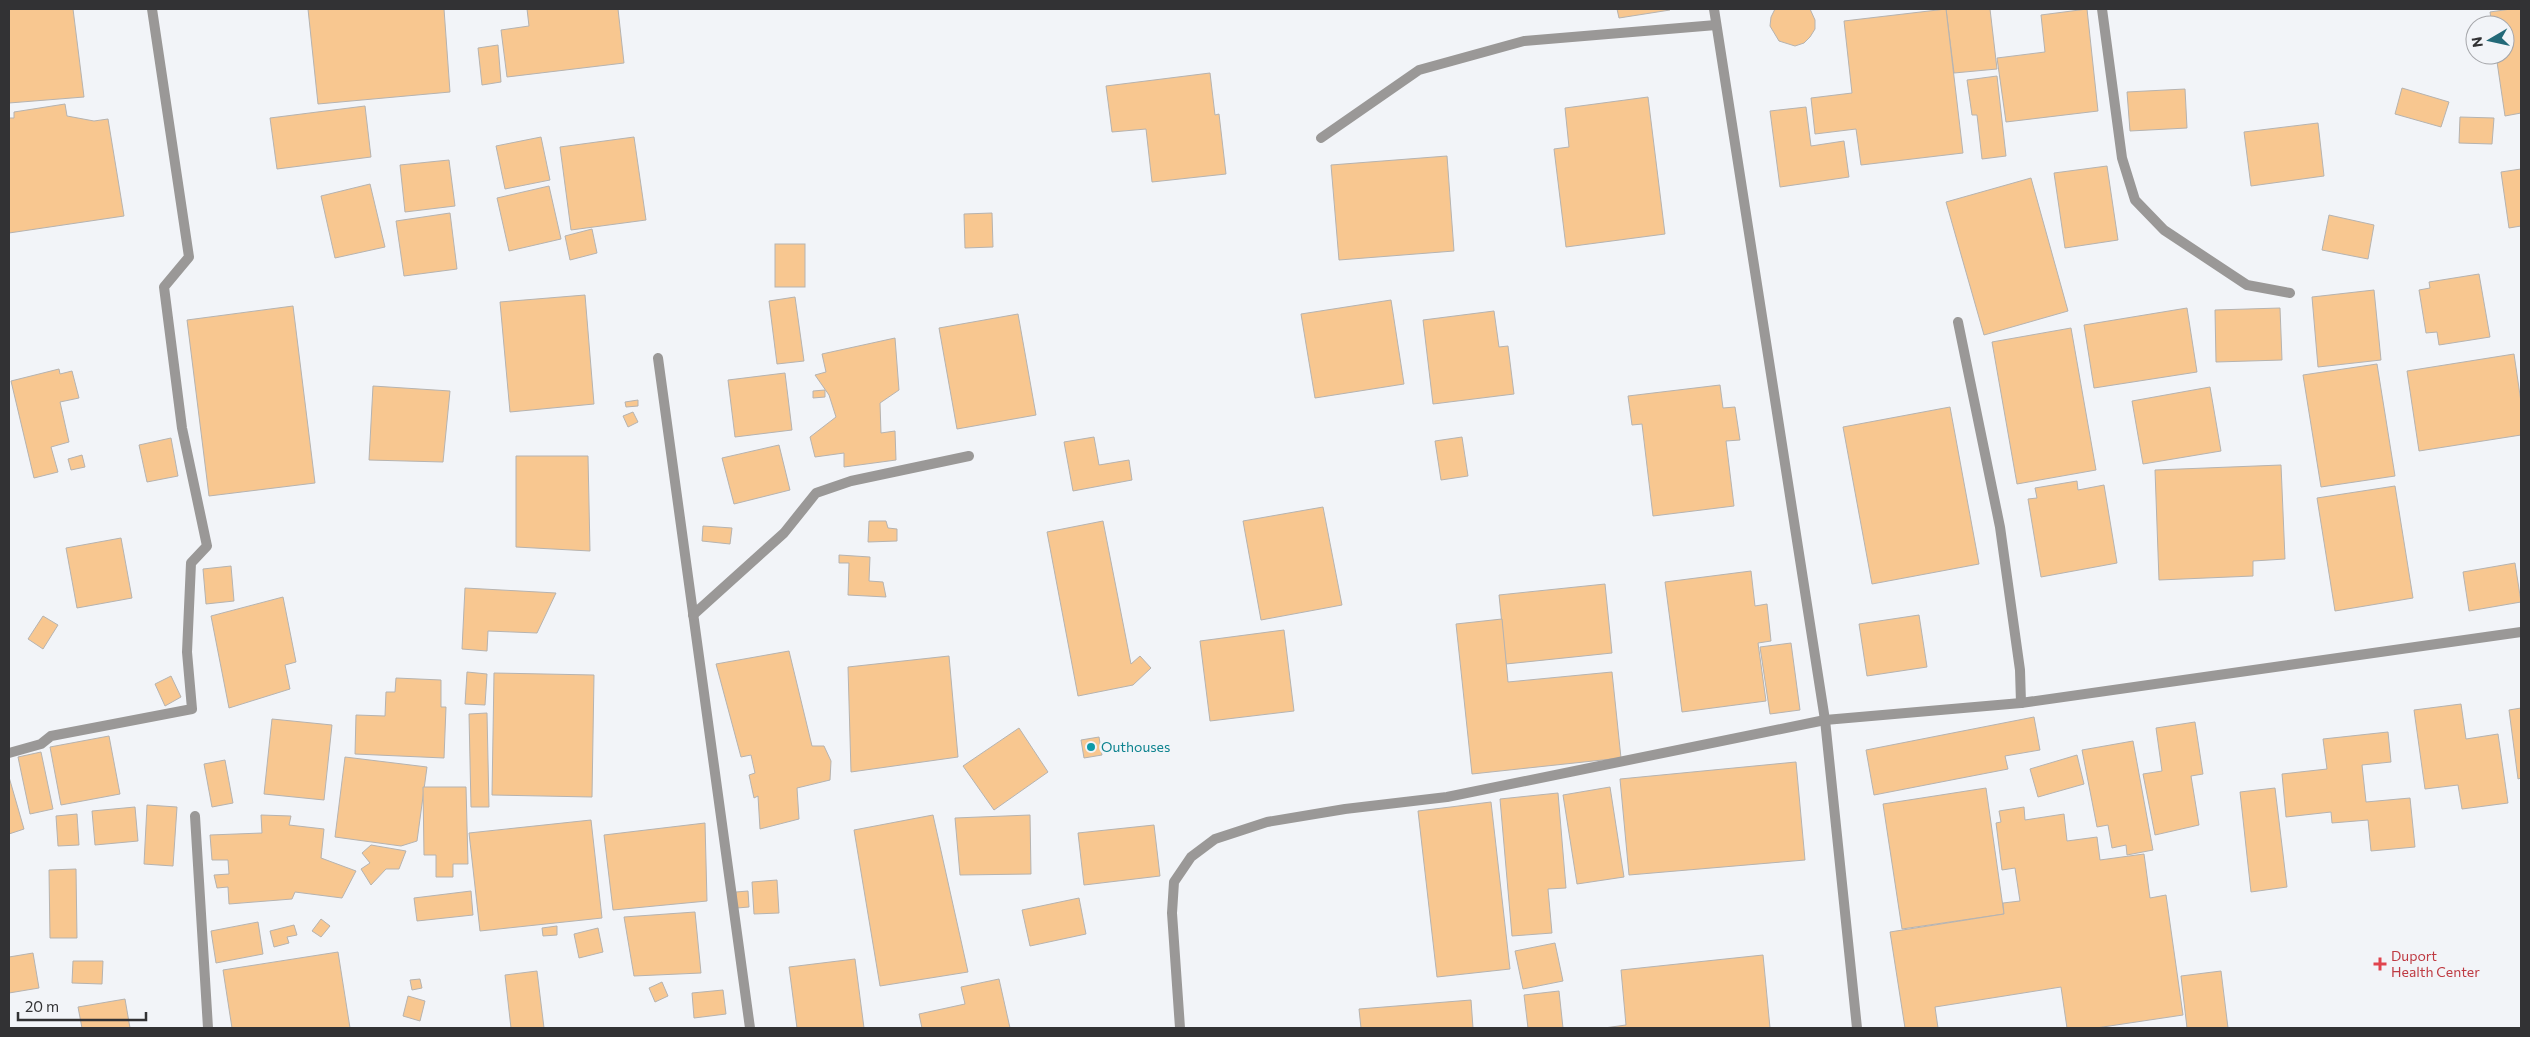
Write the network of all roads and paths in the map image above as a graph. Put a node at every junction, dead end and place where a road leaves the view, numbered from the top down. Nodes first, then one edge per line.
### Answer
1 (152, 9) edge
2 (1714, 9) edge
3 (2102, 9) edge
4 (1716, 25) junction
5 (1321, 138) dead end
6 (2290, 294) dead end
7 (1958, 322) dead end
8 (658, 358) dead end
9 (969, 456) dead end
10 (693, 615) junction
11 (2521, 632) edge
12 (2021, 703) junction
13 (1826, 720) junction
14 (9, 752) edge
15 (195, 816) dead end
16 (208, 1028) edge
17 (750, 1028) edge
18 (1180, 1028) edge
19 (1857, 1028) edge

1 - 14 street
2 - 4 street
3 - 6 street
4 - 5 street
4 - 13 street
7 - 12 street
8 - 10 street
9 - 10 street
10 - 17 street
11 - 12 street
12 - 13 street
13 - 18 street
13 - 19 street
15 - 16 street

